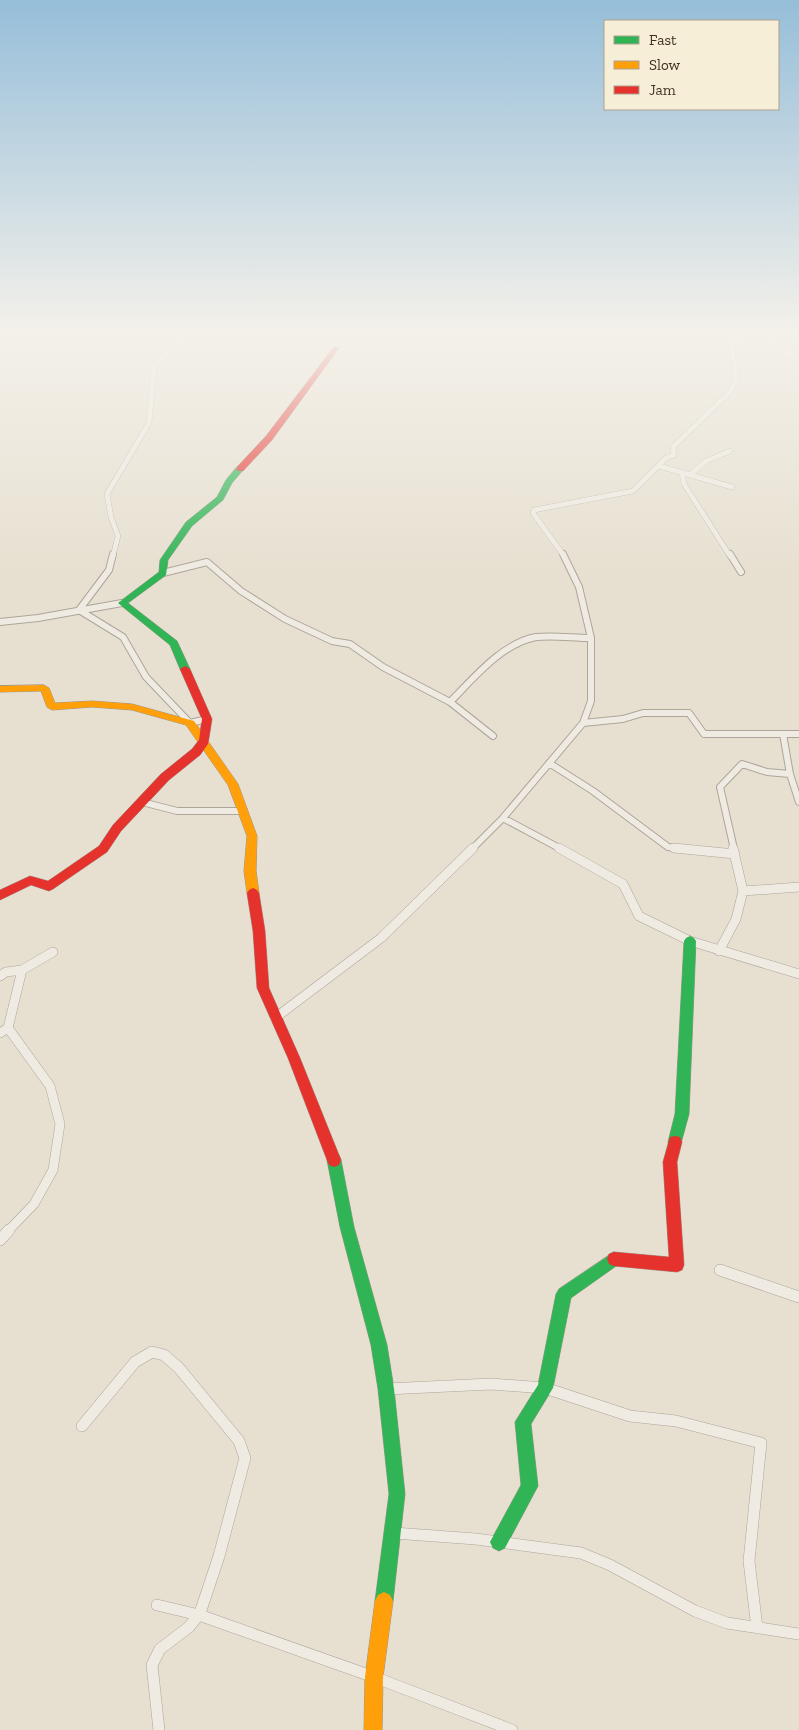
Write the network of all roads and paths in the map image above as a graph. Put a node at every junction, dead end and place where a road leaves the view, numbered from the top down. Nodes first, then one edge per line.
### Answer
1 (150, 411) edge
2 (289, 411) edge
3 (710, 411) edge
4 (730, 451) dead end
5 (659, 466) junction
6 (682, 473) junction
7 (690, 475) junction
8 (732, 487) dead end
9 (741, 572) dead end
10 (163, 573) junction
11 (122, 603) junction
12 (79, 610) junction
13 (0, 622) edge
14 (591, 638) junction
15 (0, 689) edge
16 (450, 702) junction
17 (208, 719) junction
18 (190, 723) junction
19 (583, 723) junction
20 (783, 734) junction
21 (799, 734) edge
22 (493, 736) dead end
23 (204, 741) junction
24 (549, 763) junction
25 (790, 774) junction
26 (142, 802) junction
27 (799, 802) edge
28 (244, 810) junction
29 (503, 818) junction
30 (735, 854) junction
31 (799, 887) edge
32 (743, 891) junction
33 (0, 895) edge
34 (690, 942) junction
35 (719, 951) junction
36 (53, 952) dead end
37 (22, 970) junction
38 (799, 974) edge
39 (0, 976) edge
40 (275, 1018) junction
41 (4, 1031) edge
42 (0, 1240) edge
43 (720, 1270) dead end
44 (799, 1297) edge
45 (545, 1388) junction
46 (386, 1389) junction
47 (82, 1426) dead end
48 (394, 1533) junction
49 (499, 1542) junction
50 (157, 1604) dead end
51 (199, 1615) junction
52 (757, 1628) junction
53 (799, 1634) edge
54 (374, 1676) junction
55 (159, 1730) edge
56 (373, 1730) edge
57 (512, 1730) edge

1 - 12 street
2 - 10 street
3 - 5 street
4 - 7 street
5 - 6 street
5 - 14 street
6 - 7 street
6 - 9 street
7 - 8 street
10 - 11 street
10 - 16 street
11 - 12 street
11 - 17 street
12 - 13 street
12 - 18 street
14 - 16 street
14 - 19 street
15 - 18 street
16 - 22 street
17 - 18 street
17 - 23 street
18 - 23 street
19 - 20 street
19 - 24 street
20 - 21 street
20 - 25 street
23 - 26 street
23 - 28 street
24 - 29 street
24 - 30 street
25 - 27 street
25 - 30 street
26 - 28 street
26 - 33 street
28 - 40 street
29 - 34 street
29 - 40 street
30 - 32 street
31 - 32 street
32 - 35 street
34 - 35 street
34 - 45 street
35 - 38 street
36 - 37 street
37 - 39 street
37 - 41 street
40 - 46 street
41 - 42 street
43 - 44 street
45 - 46 street
45 - 49 street
45 - 52 street
46 - 48 street
47 - 51 street
48 - 49 street
48 - 54 street
49 - 52 street
50 - 51 street
51 - 54 street
51 - 55 street
52 - 53 street
54 - 56 street
54 - 57 street

